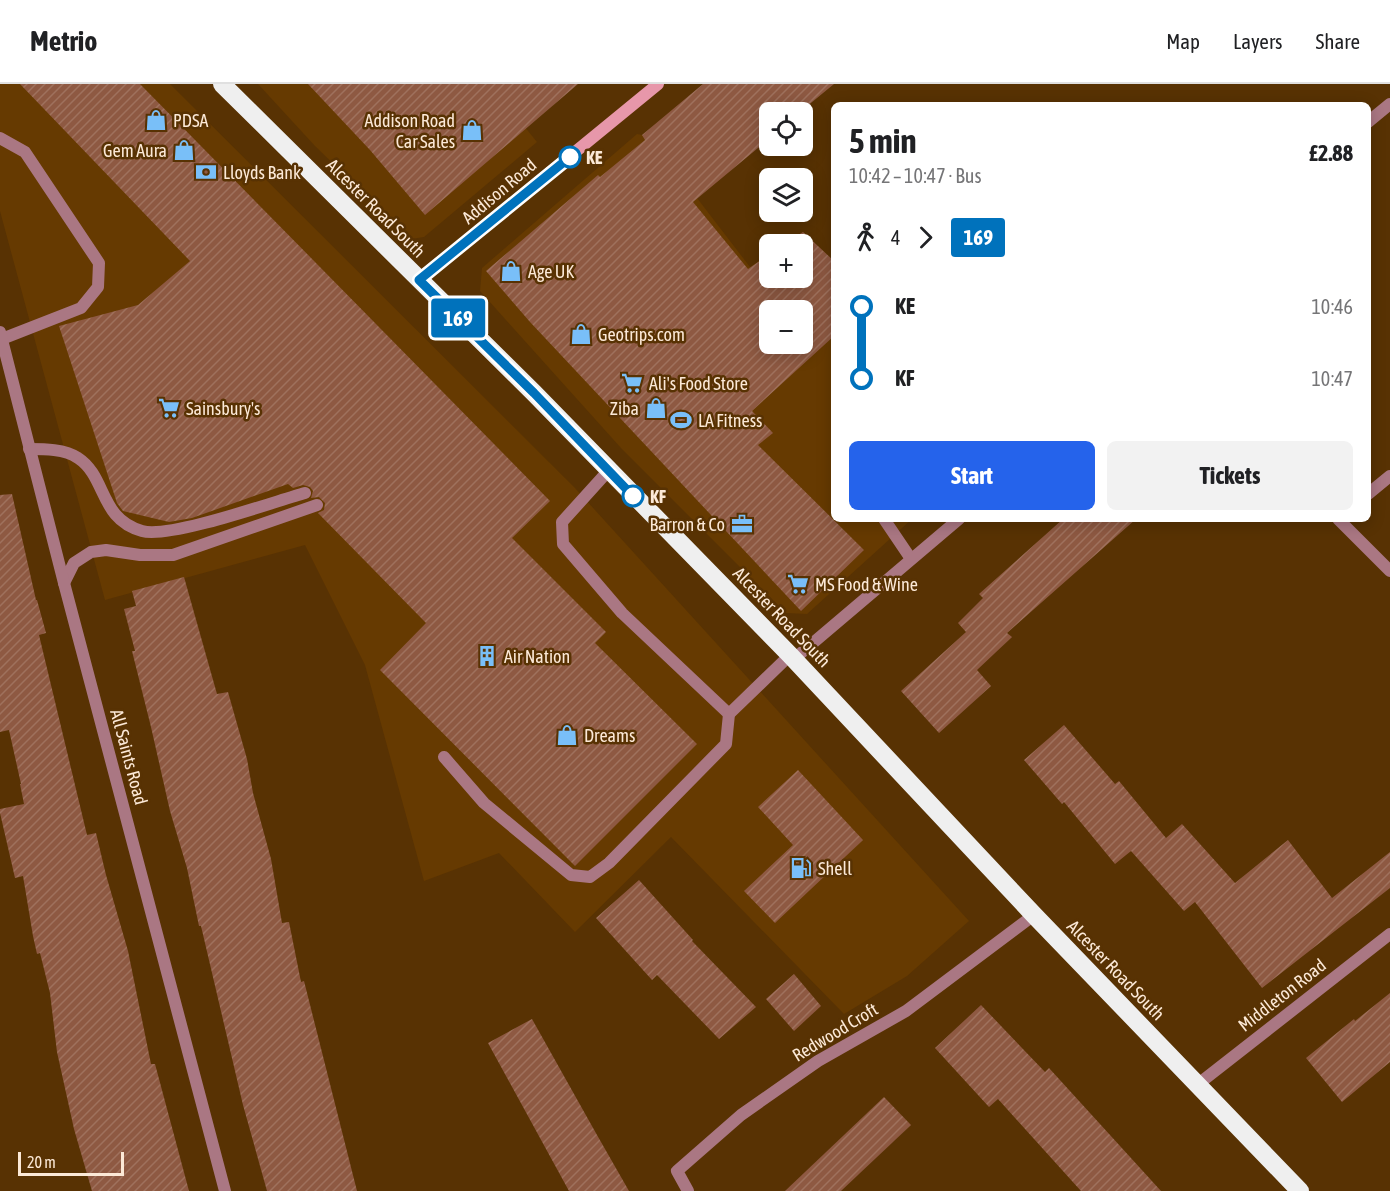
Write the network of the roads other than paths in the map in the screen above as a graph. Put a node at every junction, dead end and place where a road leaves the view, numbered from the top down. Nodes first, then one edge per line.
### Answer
1 (222, 84) edge
2 (658, 84) edge
3 (1390, 104) edge
4 (1371, 120) edge
5 (0, 138) edge
6 (419, 280) junction
7 (1, 335) edge
8 (29, 449) junction
9 (609, 470) junction
10 (1390, 476) edge
11 (1371, 492) edge
12 (305, 493) dead end
13 (317, 505) dead end
14 (886, 522) edge
15 (955, 522) edge
16 (1341, 522) edge
17 (911, 559) junction
18 (1390, 571) edge
19 (64, 583) junction
20 (792, 657) junction
21 (729, 714) junction
22 (444, 757) dead end
23 (1034, 915) junction
24 (1390, 934) edge
25 (1197, 1085) junction
26 (225, 1191) edge
27 (688, 1191) edge
28 (1300, 1191) edge

1 - 6 highway, Alcester Road South
2 - 6 main road, Addison Road
3 - 4 street
5 - 7 street
6 - 9 highway, Alcester Road South
7 - 8 street, All Saints Road
8 - 12 street
8 - 19 street, All Saints Road
9 - 20 highway, Alcester Road South
9 - 21 street
10 - 11 street
13 - 19 street
14 - 17 street
15 - 17 street
16 - 18 street
17 - 20 street
19 - 26 street, All Saints Road
20 - 21 street
20 - 23 highway, Alcester Road South
21 - 22 street
23 - 25 highway, Alcester Road South
23 - 27 street, Redwood Croft
24 - 25 street, Middleton Road
25 - 28 highway, Alcester Road South

